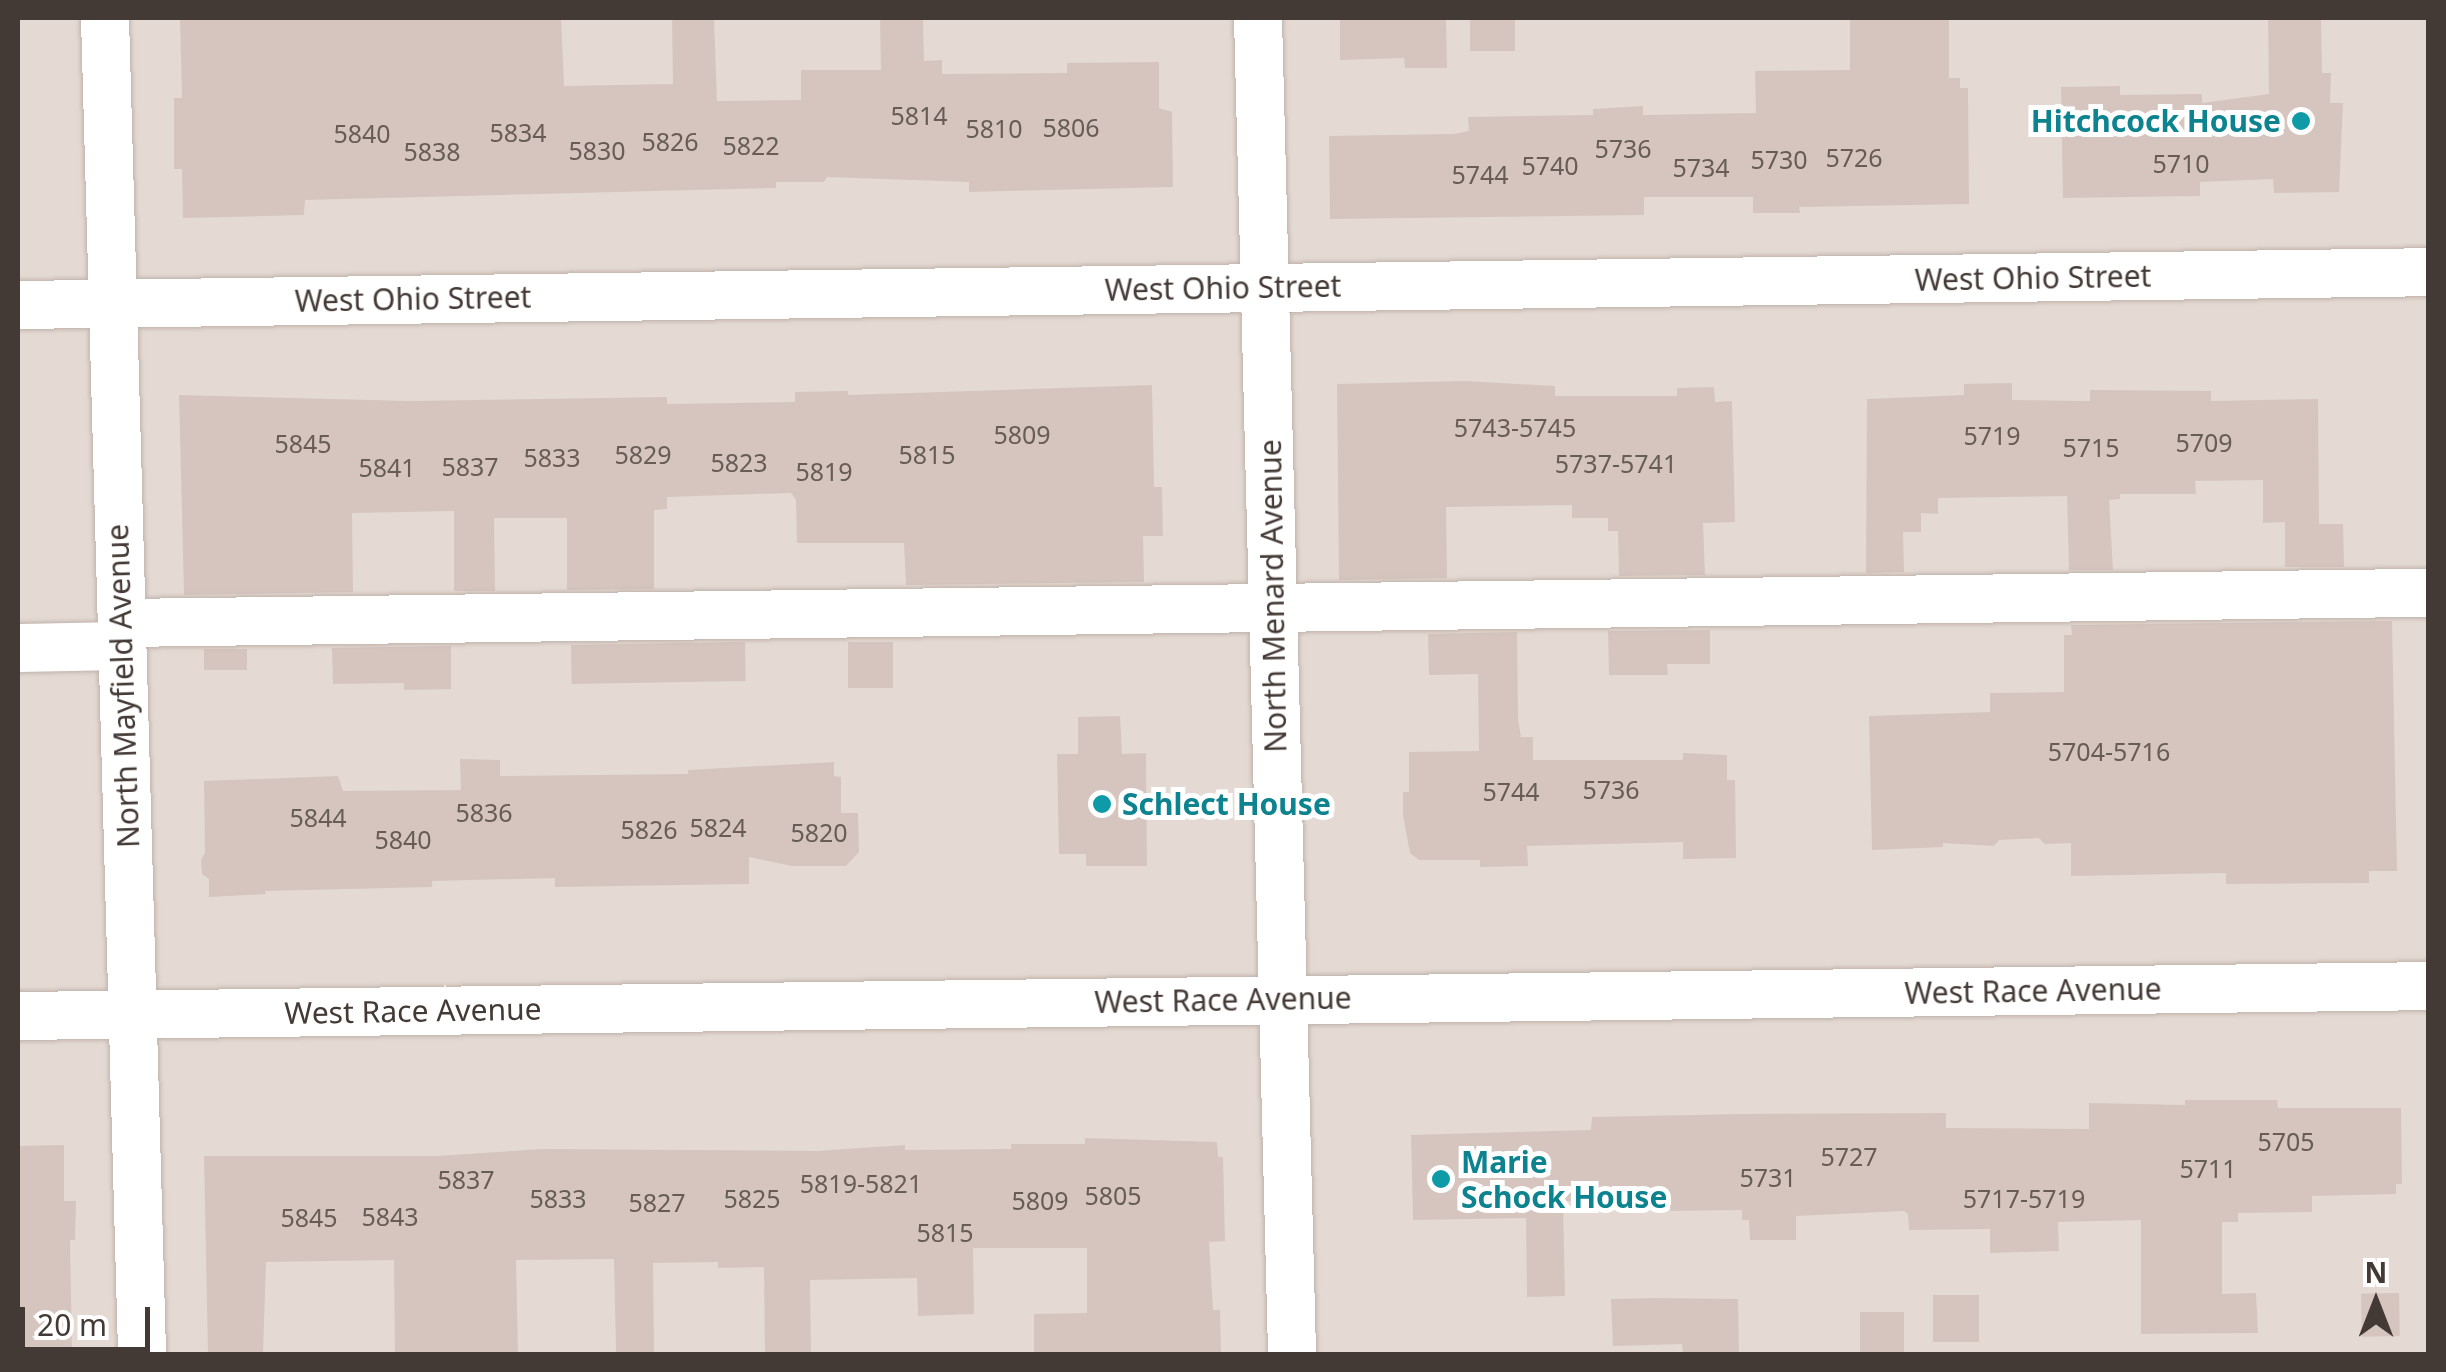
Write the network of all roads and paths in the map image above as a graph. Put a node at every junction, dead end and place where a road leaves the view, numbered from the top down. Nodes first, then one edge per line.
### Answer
1 (104, 18) edge
2 (1258, 18) edge
3 (2428, 272) edge
4 (1265, 288) junction
5 (113, 303) junction
6 (18, 305) edge
7 (2428, 592) edge
8 (1273, 606) junction
9 (122, 634) junction
10 (18, 648) edge
11 (2428, 986) edge
12 (1282, 999) junction
13 (133, 1014) junction
14 (18, 1016) edge
15 (142, 1354) edge
16 (1292, 1354) edge

1 - 5 street, North Mayfield Avenue
2 - 4 street, North Menard Avenue
3 - 4 street, West Ohio Street
4 - 5 street, West Ohio Street
4 - 8 street, North Menard Avenue
5 - 6 street, West Ohio Street
5 - 9 street, North Mayfield Avenue
7 - 8 street
8 - 9 street
8 - 12 street, North Menard Avenue
9 - 10 street
9 - 13 street, North Mayfield Avenue
11 - 12 street, West Race Avenue
12 - 13 street, West Race Avenue
12 - 16 street, North Menard Avenue
13 - 14 street, West Race Avenue
13 - 15 street, North Mayfield Avenue

